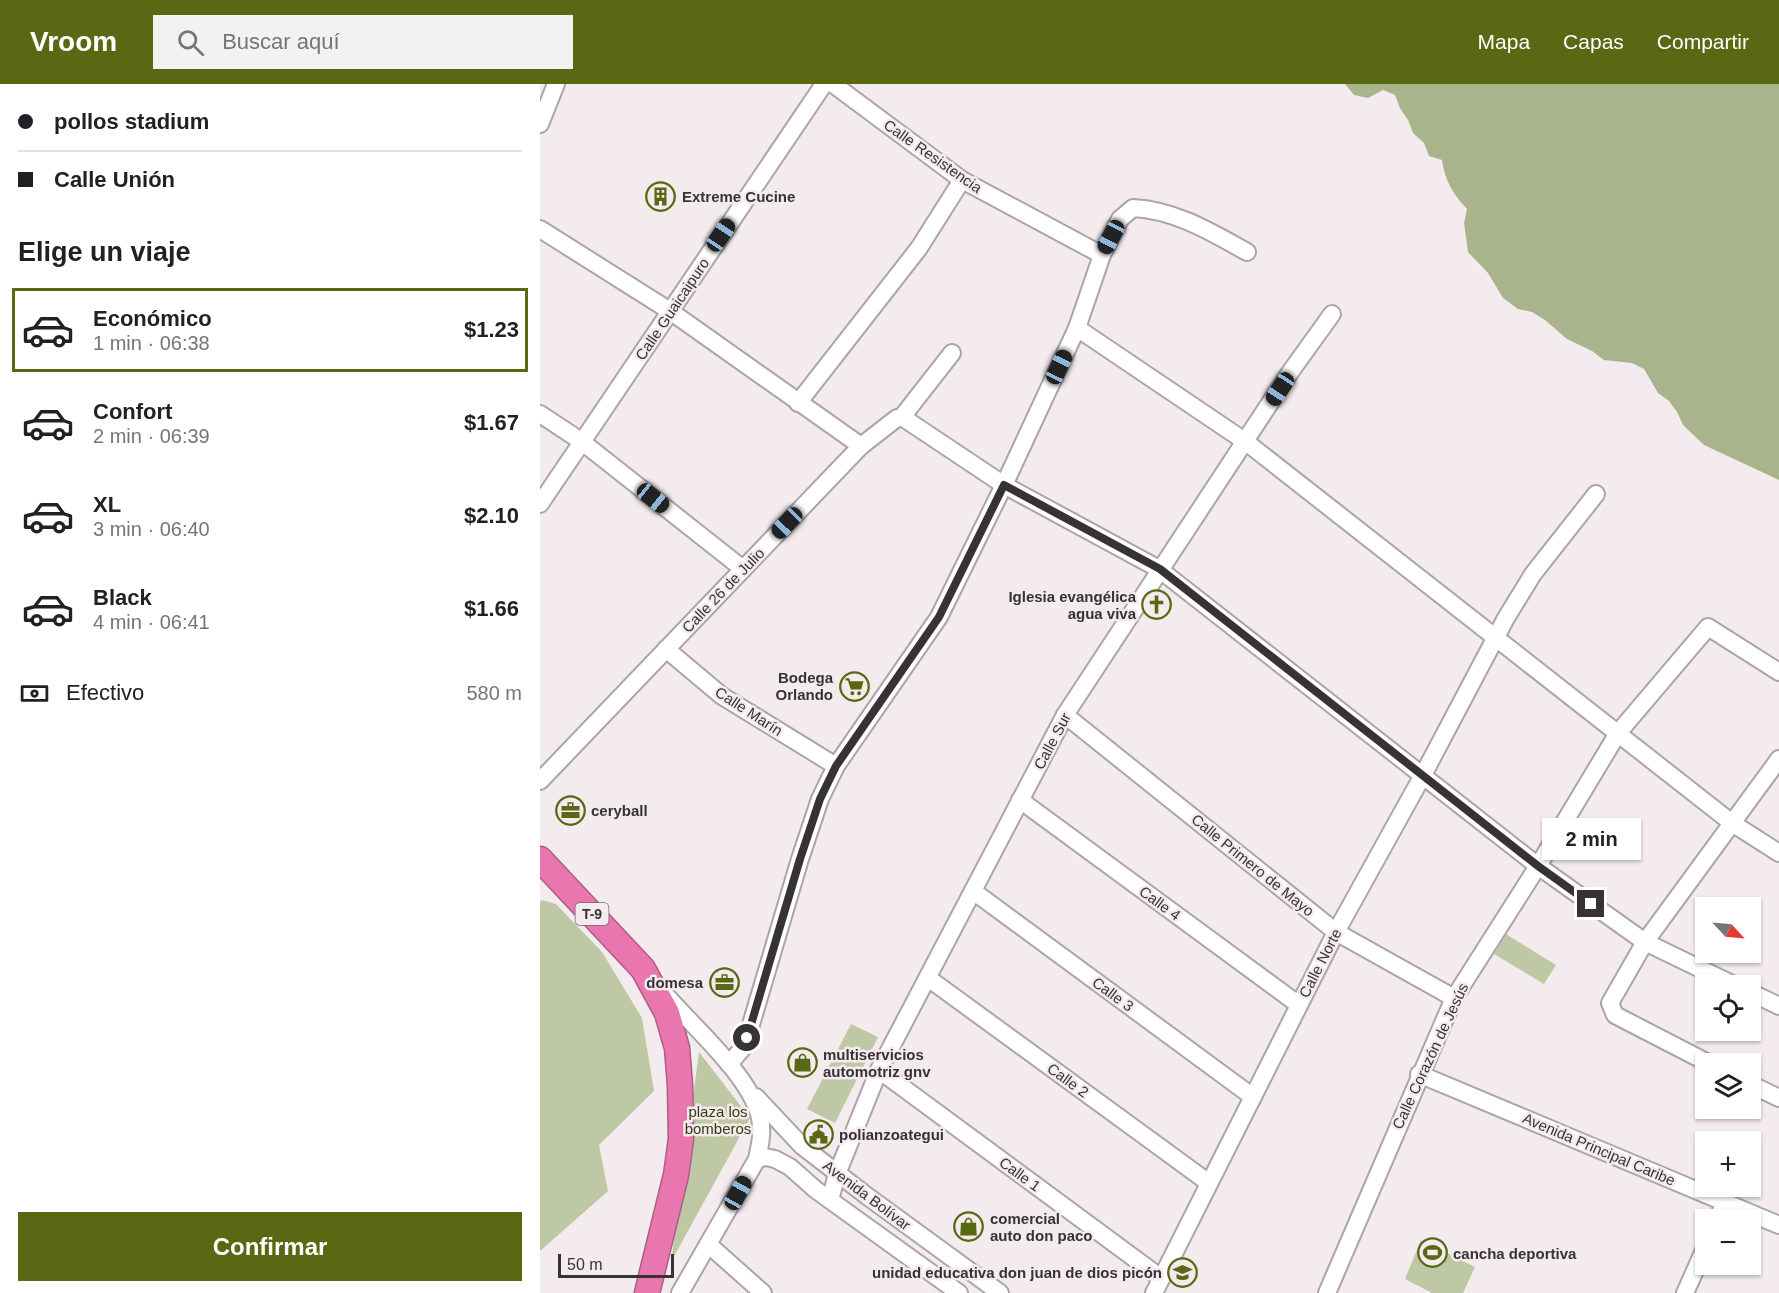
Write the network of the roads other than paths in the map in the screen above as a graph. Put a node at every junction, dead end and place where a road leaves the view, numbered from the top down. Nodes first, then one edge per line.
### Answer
1 (556, 84) edge
2 (824, 84) edge
3 (833, 84) edge
4 (540, 124) edge
5 (962, 180) junction
6 (540, 229) edge
7 (1247, 252) dead end
8 (1101, 255) junction
9 (670, 311) junction
10 (1332, 314) dead end
11 (1077, 328) junction
12 (952, 353) dead end
13 (798, 403) junction
14 (540, 414) edge
15 (902, 417) junction
16 (581, 441) junction
17 (1246, 442) junction
18 (861, 446) junction
19 (1004, 485) junction
20 (1596, 494) dead end
21 (540, 504) edge
22 (743, 569) junction
23 (1160, 569) junction
24 (1496, 638) junction
25 (666, 649) junction
26 (1779, 672) edge
27 (1065, 715) junction
28 (1618, 733) junction
29 (1779, 759) edge
30 (836, 766) junction
31 (1423, 775) junction
32 (540, 781) edge
33 (1020, 800) junction
34 (1732, 822) junction
35 (1779, 853) edge
36 (540, 859) edge
37 (1538, 866) junction
38 (973, 891) junction
39 (1336, 932) junction
40 (1645, 942) junction
41 (643, 969) junction
42 (1713, 975) edge
43 (928, 978) junction
44 (1761, 997) edge
45 (1454, 998) junction
46 (1299, 1005) junction
47 (1779, 1006) edge
48 (1695, 1056) edge
49 (729, 1064) junction
50 (879, 1070) junction
51 (1419, 1074) junction
52 (745, 1086) junction
53 (1761, 1089) edge
54 (1253, 1097) junction
55 (1779, 1098) edge
56 (757, 1159) junction
57 (837, 1174) junction
58 (1209, 1183) junction
59 (830, 1200) junction
60 (1725, 1202) junction
61 (1722, 1209) edge
62 (1779, 1225) edge
63 (709, 1245) junction
64 (1695, 1271) edge
65 (1161, 1278) junction
66 (646, 1292) edge
67 (680, 1293) edge
68 (763, 1293) edge
69 (959, 1293) edge
70 (1000, 1293) edge
71 (1154, 1293) edge
72 (1327, 1293) edge
73 (1685, 1293) edge

1 - 4 street
2 - 9 street, Calle Guaicaipuro
3 - 5 street, Calle Resistencia
5 - 8 street, Calle Resistencia
5 - 13 street
6 - 9 street
7 - 8 street
8 - 11 street
9 - 13 street
9 - 16 street, Calle Guaicaipuro
10 - 17 street, Calle Sur
11 - 17 street
11 - 19 street
12 - 15 street, Calle 26 de Julio
13 - 18 street
14 - 16 street
15 - 18 street, Calle 26 de Julio
15 - 19 street
16 - 21 street, Calle Guaicaipuro
16 - 22 street
17 - 23 street, Calle Sur
17 - 24 street
18 - 22 street, Calle 26 de Julio
19 - 23 street
19 - 30 street
20 - 24 street, Calle Norte
22 - 25 street, Calle 26 de Julio
23 - 27 street, Calle Sur
23 - 31 street
24 - 28 street
24 - 31 street, Calle Norte
25 - 30 street, Calle Marín
25 - 32 street, Calle 26 de Julio
26 - 28 street, Calle Corazón de Jesús
27 - 33 street, Calle Sur
27 - 39 street, Calle Primero de Mayo
28 - 34 street
28 - 37 street, Calle Corazón de Jesús
29 - 34 street
30 - 49 street
31 - 37 street
31 - 39 street, Calle Norte
33 - 38 street, Calle Sur
33 - 46 street, Calle 4
34 - 35 street
34 - 40 street
36 - 41 highway, T-9
37 - 40 street
37 - 45 street, Calle Corazón de Jesús
38 - 43 street, Calle Sur
38 - 54 street, Calle 3
39 - 45 street, Calle Primero de Mayo
39 - 46 street, Calle Norte
40 - 42 street
40 - 48 street
41 - 49 street, T-9
41 - 66 highway, T-9
43 - 50 street, Calle Sur
43 - 58 street, Calle 2
44 - 47 street
45 - 51 street, Calle Corazón de Jesús
46 - 54 street, Calle Norte
49 - 52 street, T-9
50 - 57 street, Calle Sur
50 - 65 street, Calle 1
51 - 60 street, Avenida Principal Caribe
51 - 72 street, Calle Corazón de Jesús
52 - 56 street, T-9
52 - 57 street, Avenida Bolívar
53 - 55 street
54 - 58 street, Calle Norte
56 - 59 street, Avenida Bolívar
56 - 63 street, T-9
57 - 59 street, Calle Sur
57 - 70 street, Avenida Bolívar
58 - 65 street, Calle Norte
59 - 69 street, Avenida Bolívar
60 - 61 street
60 - 62 street, Avenida Principal Caribe
63 - 67 street, T-9
63 - 68 street
64 - 73 street
65 - 71 street, Calle Norte

